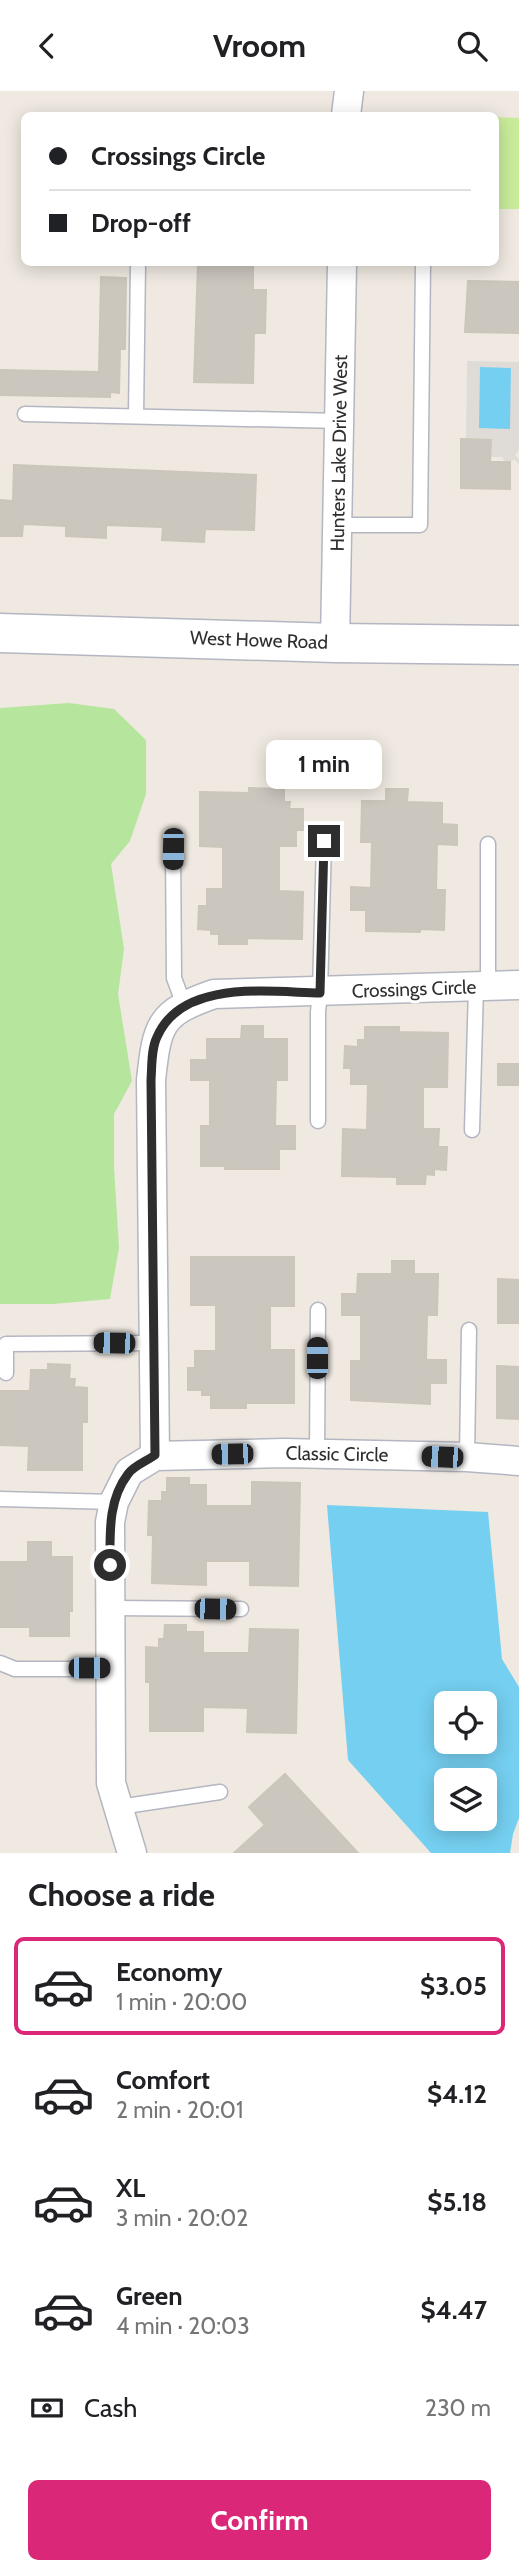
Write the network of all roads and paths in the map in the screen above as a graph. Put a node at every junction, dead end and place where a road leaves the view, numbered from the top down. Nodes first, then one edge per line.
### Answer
1 (349, 91) edge
2 (346, 112) edge
3 (138, 266) edge
4 (342, 266) edge
5 (423, 266) edge
6 (25, 414) dead end
7 (136, 416) junction
8 (340, 421) junction
9 (338, 525) junction
10 (0, 633) edge
11 (335, 643) junction
12 (519, 645) edge
13 (324, 841) dead end
14 (488, 844) dead end
15 (173, 849) dead end
16 (519, 985) edge
17 (482, 987) junction
18 (320, 993) junction
19 (184, 1005) junction
20 (317, 1121) dead end
21 (472, 1130) dead end
22 (317, 1310) dead end
23 (470, 1330) dead end
24 (155, 1343) junction
25 (6, 1373) dead end
26 (317, 1454) junction
27 (155, 1455) junction
28 (467, 1457) junction
29 (519, 1461) edge
30 (0, 1499) edge
31 (114, 1502) junction
32 (110, 1608) junction
33 (241, 1609) dead end
34 (0, 1663) edge
35 (109, 1668) junction
36 (220, 1792) dead end
37 (118, 1807) junction
38 (132, 1853) edge

1 - 2 street
3 - 7 lane
4 - 8 street, Hunters Lake Drive West
5 - 9 lane
6 - 7 lane
7 - 8 lane
8 - 9 street, Hunters Lake Drive West
9 - 11 street, Hunters Lake Drive West
10 - 11 main road, West Howe Road
11 - 12 main road, West Howe Road
13 - 18 lane
14 - 17 lane
15 - 19 lane
16 - 17 street, Crossings Circle
17 - 18 street, Crossings Circle
17 - 21 lane
18 - 19 street, Crossings Circle
18 - 20 lane
19 - 24 street, Crossings Circle
22 - 26 lane
23 - 28 lane
24 - 25 lane
24 - 27 street, Crossings Circle
26 - 27 street, Classic Circle
26 - 28 street, Classic Circle
27 - 31 street
28 - 29 street, Classic Circle
30 - 31 lane
31 - 32 street
32 - 33 lane
32 - 35 street
34 - 35 lane
35 - 37 street
36 - 37 lane
37 - 38 street

